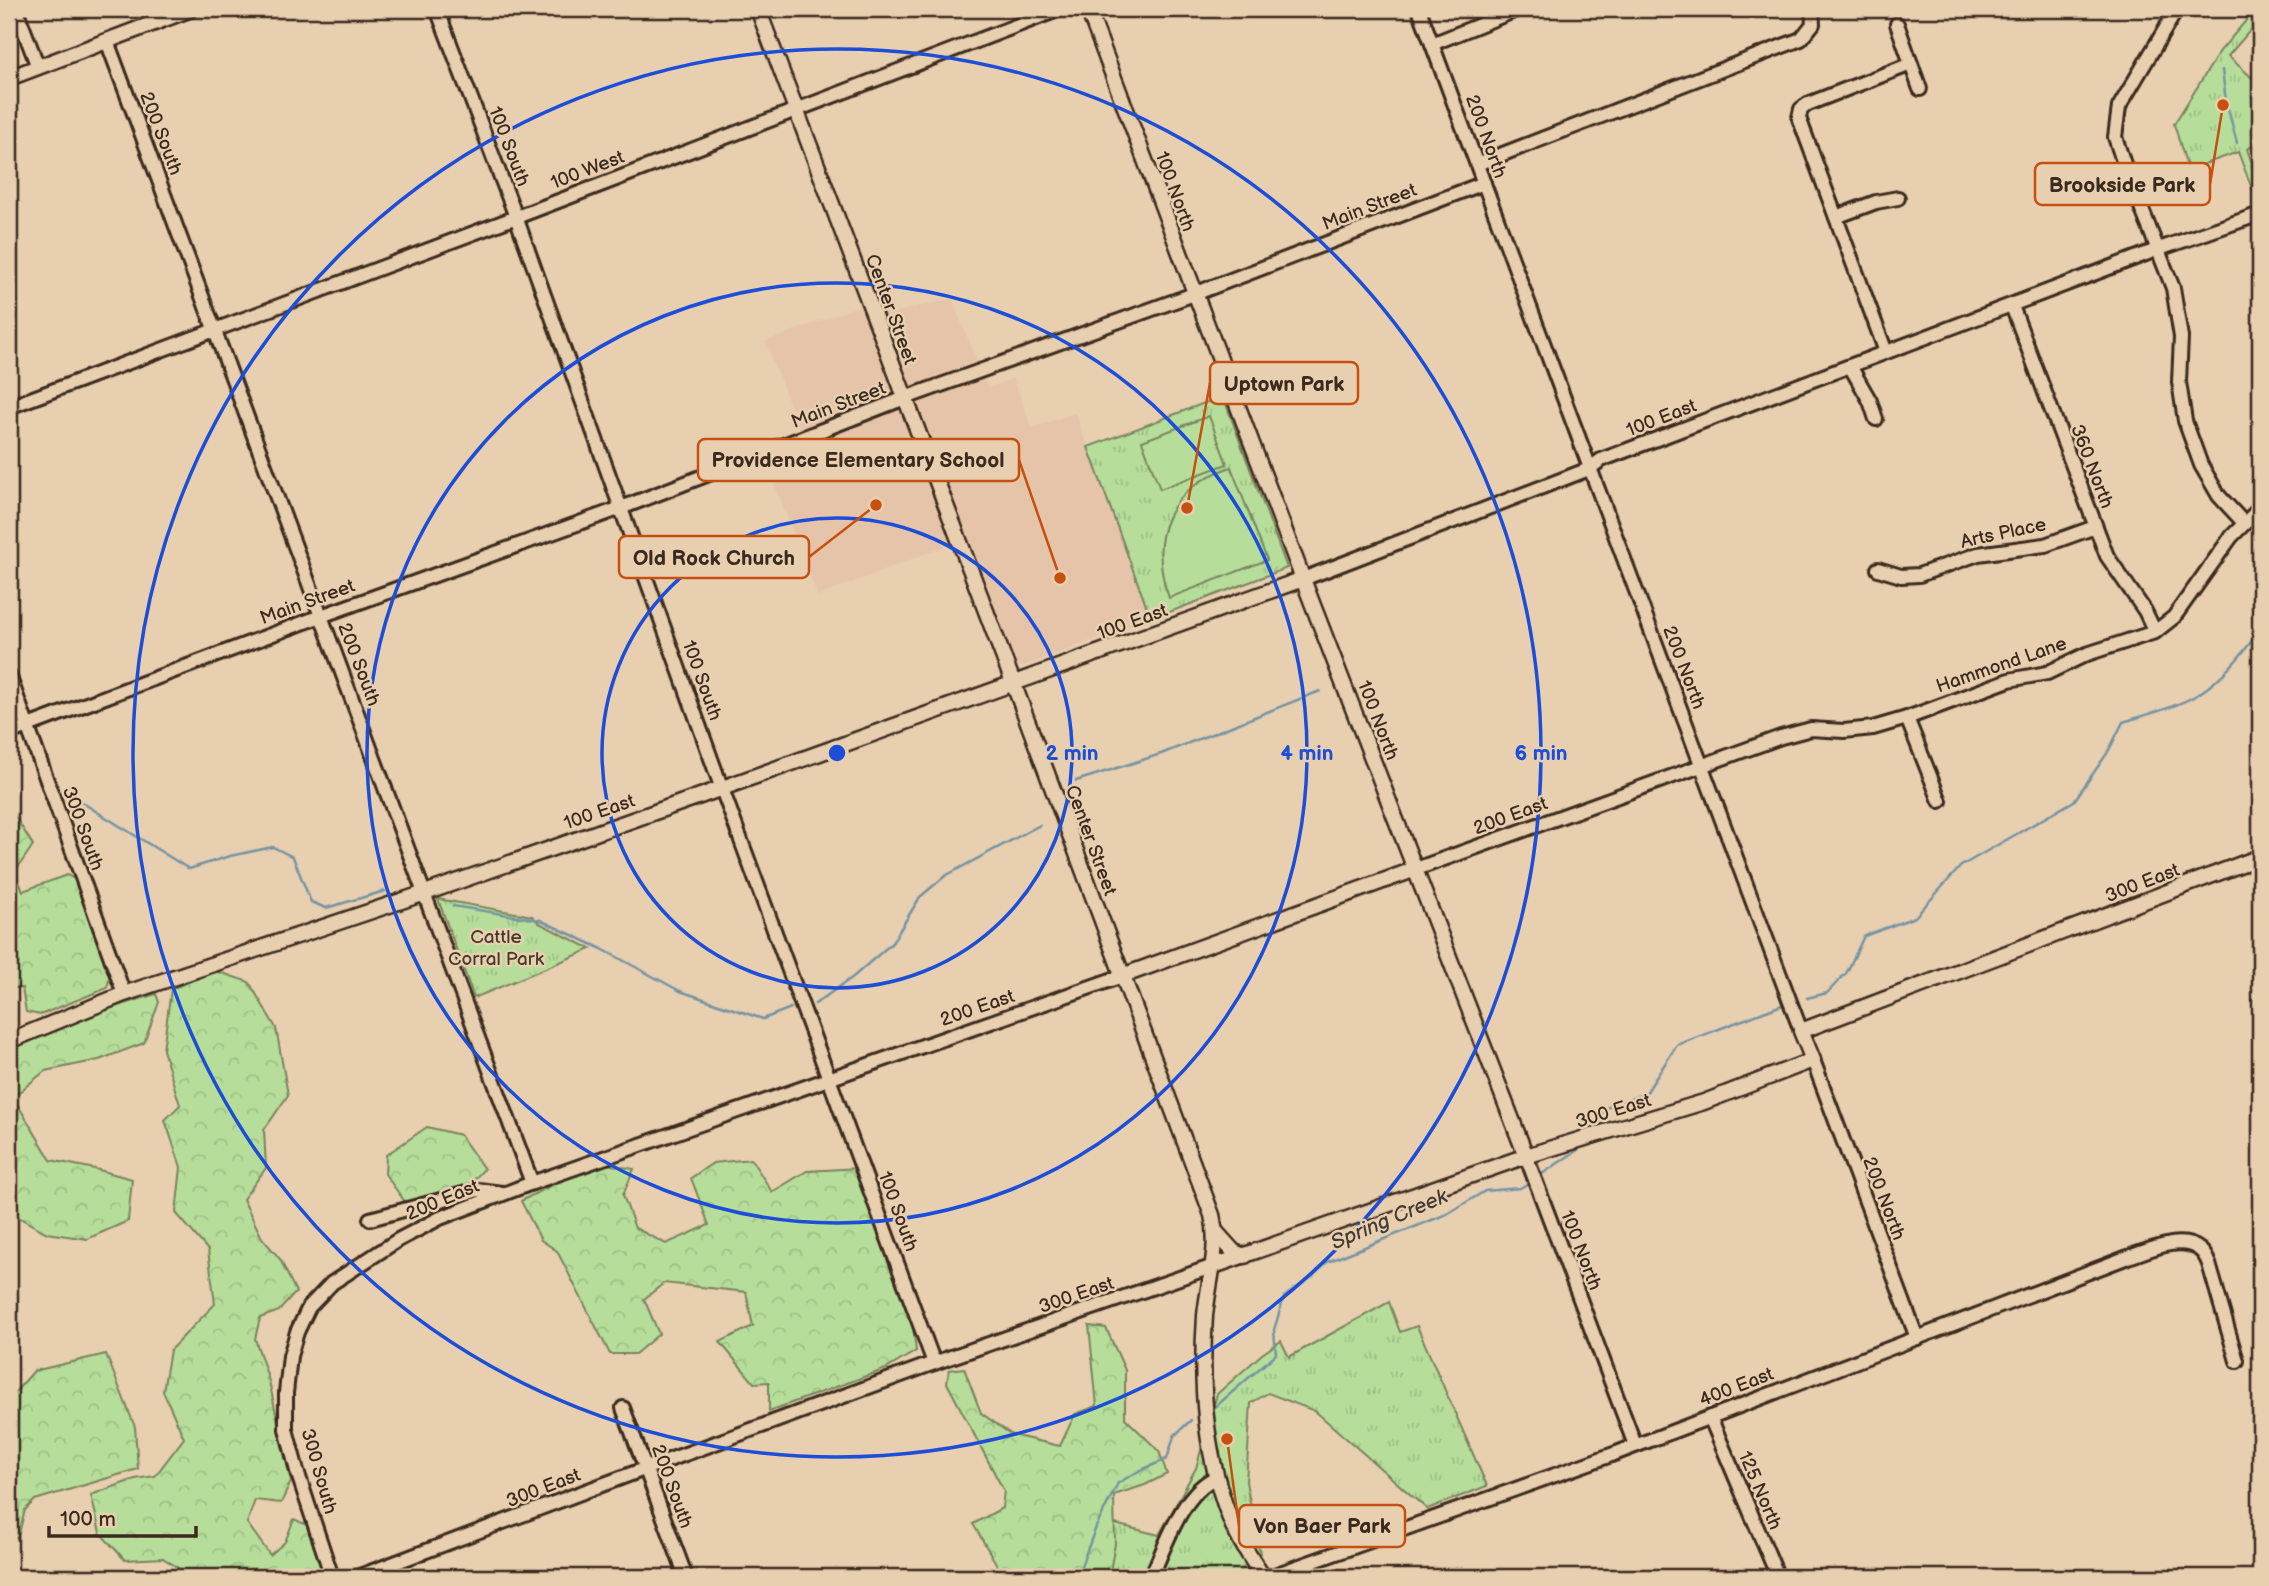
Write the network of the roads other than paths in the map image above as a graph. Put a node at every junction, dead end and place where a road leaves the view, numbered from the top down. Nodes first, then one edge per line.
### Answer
1 (16, 9) edge
2 (191, 9) edge
3 (437, 9) edge
4 (758, 9) edge
5 (1060, 9) edge
6 (1088, 9) edge
7 (1419, 9) edge
8 (1519, 9) edge
9 (1812, 9) edge
10 (2176, 9) edge
11 (1896, 24) dead end
12 (107, 41) junction
13 (1432, 44) junction
14 (1911, 64) junction
15 (38, 67) junction
16 (9, 78) edge
17 (1920, 89) dead end
18 (797, 110) junction
19 (1477, 163) junction
20 (1484, 183) junction
21 (1898, 198) dead end
22 (2260, 214) edge
23 (516, 216) junction
24 (1836, 217) junction
25 (2160, 249) junction
26 (1194, 294) junction
27 (2012, 306) junction
28 (215, 329) junction
29 (1886, 352) junction
30 (1850, 366) junction
31 (905, 398) junction
32 (9, 407) edge
33 (1876, 418) dead end
34 (1589, 469) junction
35 (621, 508) junction
36 (2260, 508) edge
37 (2244, 523) junction
38 (2095, 527) junction
39 (1878, 569) dead end
40 (1303, 579) junction
41 (321, 616) junction
42 (2155, 632) junction
43 (9, 675) edge
44 (1014, 685) junction
45 (1907, 718) junction
46 (27, 726) junction
47 (9, 733) edge
48 (1703, 767) junction
49 (722, 789) junction
50 (1940, 801) dead end
51 (2260, 857) edge
52 (1416, 869) junction
53 (425, 893) junction
54 (1122, 976) junction
55 (124, 994) junction
56 (1801, 1031) junction
57 (9, 1041) edge
58 (1813, 1060) junction
59 (830, 1079) junction
60 (1527, 1156) junction
61 (532, 1184) junction
62 (505, 1194) junction
63 (370, 1219) dead end
64 (1216, 1232) junction
65 (1245, 1256) junction
66 (1211, 1267) junction
67 (297, 1332) joint
68 (1917, 1338) junction
69 (2237, 1361) dead end
70 (934, 1363) junction
71 (623, 1408) dead end
72 (1710, 1417) junction
73 (1635, 1445) junction
74 (647, 1468) junction
75 (1215, 1478) junction
76 (332, 1577) edge
77 (357, 1577) edge
78 (686, 1577) edge
79 (1151, 1577) edge
80 (1263, 1577) edge
81 (1269, 1577) edge
82 (1778, 1577) edge

1 - 15 street
2 - 12 street
3 - 23 street, 100 South
4 - 18 street, Center Street
5 - 18 street, 100 West
6 - 26 street, 100 North
7 - 13 street, 200 North
8 - 13 street
9 - 19 street
10 - 25 street
11 - 14 street
12 - 15 street
12 - 28 street, 200 South
13 - 19 street, 200 North
14 - 17 street
14 - 24 street
15 - 16 street
18 - 23 street, 100 West
18 - 31 street, Center Street
19 - 20 street, 200 North
20 - 26 street, Main Street
20 - 34 street, 200 North
21 - 24 street
22 - 25 street, 100 East
23 - 28 street, 100 West
23 - 35 street, 100 South
24 - 29 street
25 - 27 street, 100 East
25 - 37 street
26 - 31 street, Main Street
26 - 40 street, 100 North
27 - 29 street, 100 East
27 - 38 street, 360 North
28 - 32 street, 100 West
28 - 41 street, 200 South
29 - 30 street, 100 East
30 - 33 street
30 - 34 street, 100 East
31 - 35 street, Main Street
31 - 44 street, Center Street
34 - 40 street, 100 East
34 - 48 street, 200 North
35 - 41 street, Main Street
35 - 49 street, 100 South
36 - 37 street, Hammond Lane
37 - 42 street, Hammond Lane
38 - 39 street, Arts Place
38 - 42 street, 360 North
40 - 44 street, 100 East
40 - 52 street, 100 North
41 - 46 street, Main Street
41 - 53 street, 200 South
42 - 45 street, Hammond Lane
43 - 46 street, 300 South
44 - 49 street, 100 East
44 - 54 street, Center Street
45 - 48 street, Hammond Lane
45 - 50 street
46 - 47 street, Main Street
46 - 55 street, 300 South
48 - 52 street, 200 East
48 - 56 street, 200 North
49 - 53 street, 100 East
49 - 59 street, 100 South
51 - 56 street, 300 East
52 - 54 street, 200 East
52 - 60 street, 100 North
53 - 55 street, 100 East
53 - 61 street, 200 South
54 - 59 street, 200 East
54 - 64 street, Center Street
55 - 57 street, 100 East
56 - 58 street, 200 North
58 - 60 street, 300 East
58 - 68 street, 200 North
59 - 61 street, 200 East
59 - 70 street, 100 South
60 - 65 street, 300 East
60 - 73 street, 100 North
61 - 62 street, 200 East
62 - 63 street
62 - 67 street, 200 East
64 - 65 street
64 - 66 street, Center Street
65 - 66 street, 300 East
66 - 70 street, 300 East
66 - 75 street, Center Street
67 - 76 street, 300 South
68 - 69 street, 400 East
68 - 72 street, 400 East
70 - 74 street, 300 East
71 - 74 street, 200 South
72 - 73 street, 400 East
72 - 82 street, 125 North
73 - 81 street, 400 East
74 - 77 street, 300 East
74 - 78 street, 200 South
75 - 79 street
75 - 80 street, Center Street

